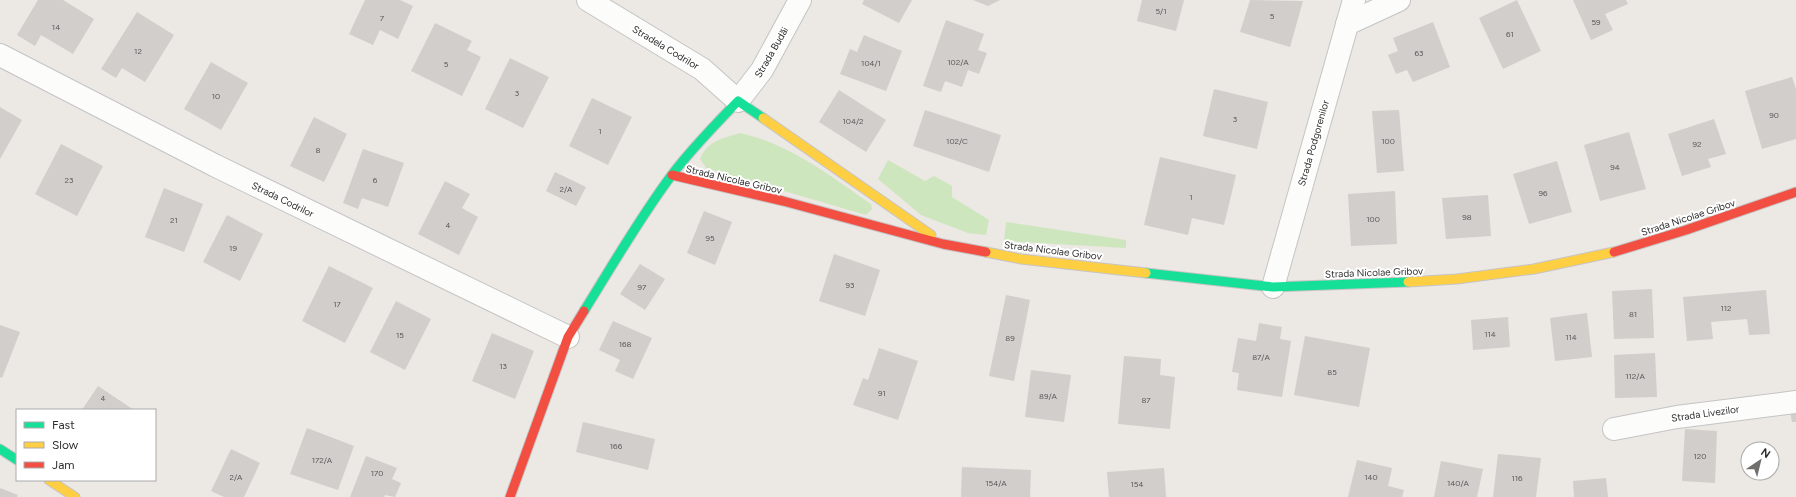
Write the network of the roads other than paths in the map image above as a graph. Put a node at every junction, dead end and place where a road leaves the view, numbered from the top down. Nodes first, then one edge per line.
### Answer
1 (588, 0) edge
2 (800, 0) edge
3 (1354, 0) edge
4 (1399, 0) edge
5 (1347, 24) junction
6 (0, 55) edge
7 (738, 101) junction
8 (672, 175) junction
9 (1796, 192) edge
10 (943, 244) junction
11 (1273, 287) junction
12 (568, 337) junction
13 (1796, 402) edge
14 (1614, 429) dead end
15 (0, 449) edge
16 (16, 459) edge
17 (51, 481) edge
18 (75, 497) edge
19 (510, 497) edge

1 - 7 street, Stradela Codrilor
2 - 7 street, Strada Budăi
3 - 5 street, Strada Podgorenilor
4 - 5 street
5 - 11 street, Strada Podgorenilor
6 - 12 street, Strada Codrilor
7 - 8 street, Strada Nicolae Gribov
7 - 10 street, Strada Nicolae Gribov
8 - 10 street, Strada Nicolae Gribov
8 - 12 street
9 - 11 street, Strada Nicolae Gribov
10 - 11 street, Strada Nicolae Gribov
12 - 19 street
13 - 14 street, Strada Livezilor
15 - 16 street
17 - 18 street

